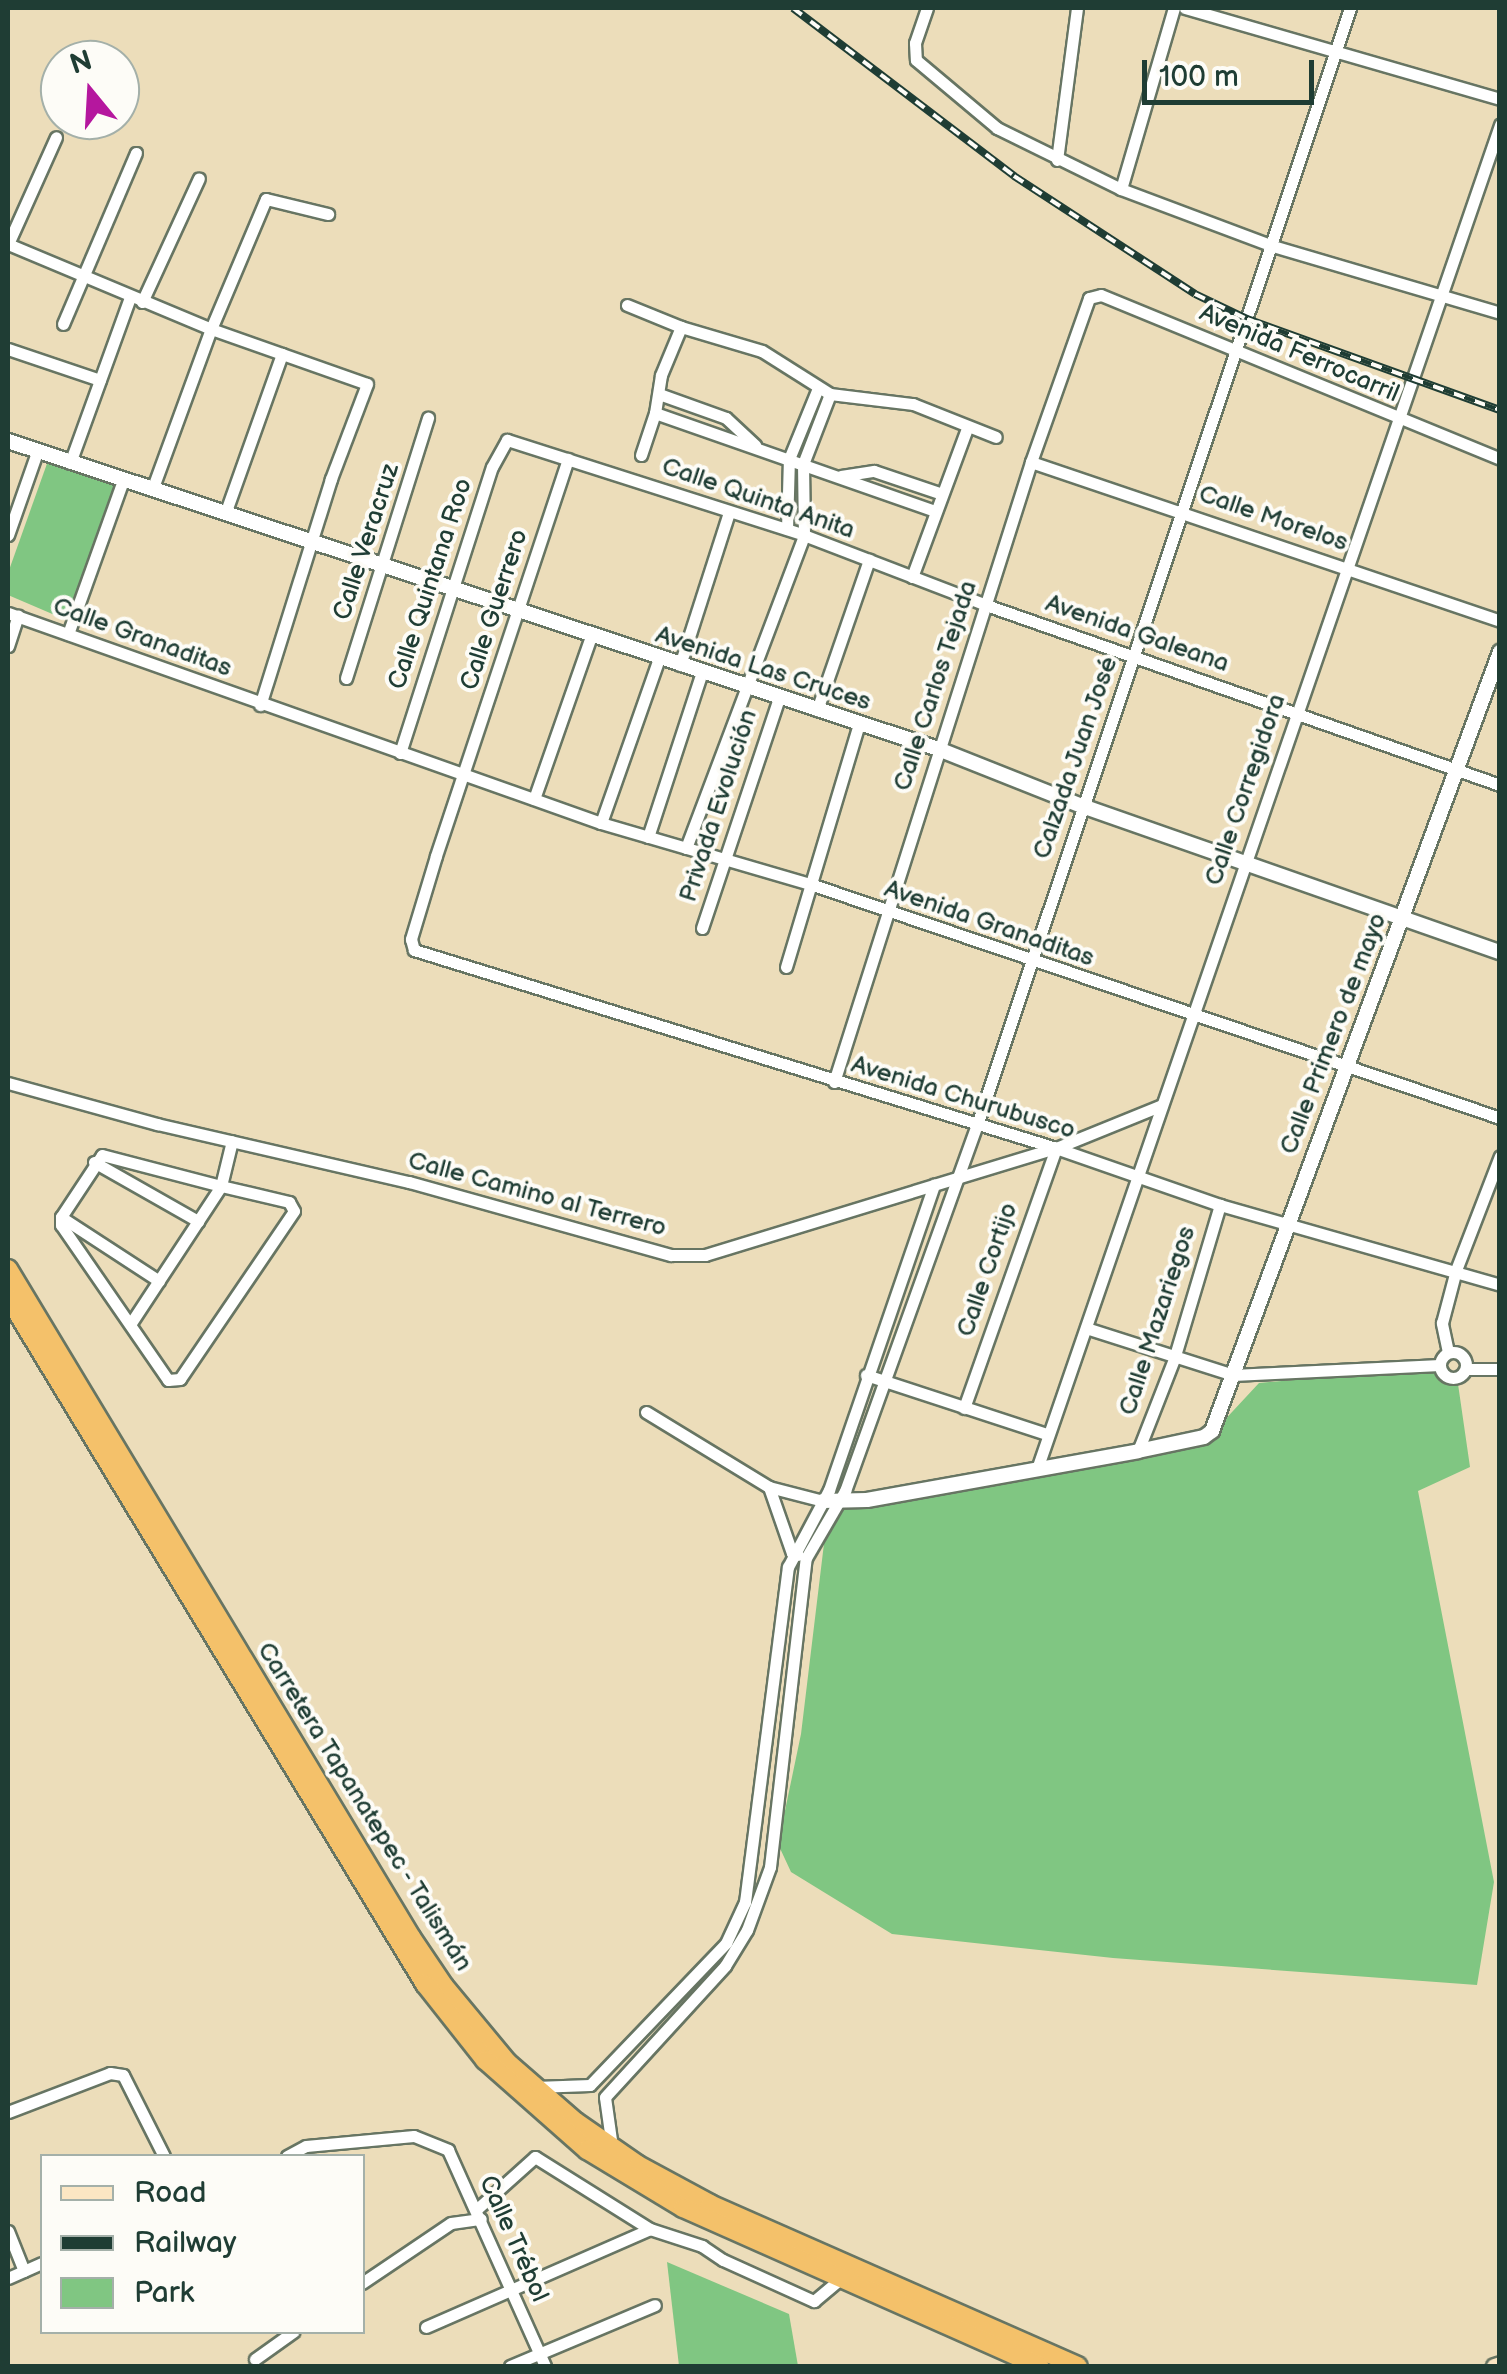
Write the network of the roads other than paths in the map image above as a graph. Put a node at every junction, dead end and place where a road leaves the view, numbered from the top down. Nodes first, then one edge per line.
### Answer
1 (928, 8) edge
2 (1077, 8) edge
3 (1174, 8) edge
4 (1185, 8) edge
5 (1350, 8) edge
6 (1336, 50) junction
7 (1500, 99) edge
8 (1500, 125) edge
9 (55, 140) edge
10 (136, 153) dead end
11 (1057, 160) junction
12 (200, 178) dead end
13 (1120, 189) junction
14 (328, 214) dead end
15 (8, 244) edge
16 (1272, 246) junction
17 (80, 276) junction
18 (1439, 298) junction
19 (136, 300) junction
20 (628, 304) dead end
21 (1084, 305) joint
22 (1500, 313) edge
23 (63, 324) dead end
24 (681, 327) junction
25 (211, 329) junction
26 (8, 349) edge
27 (1233, 349) junction
28 (282, 354) junction
29 (100, 380) junction
30 (824, 391) junction
31 (659, 394) junction
32 (656, 413) junction
33 (428, 418) dead end
34 (1396, 419) junction
35 (967, 428) junction
36 (996, 437) dead end
37 (515, 440) joint
38 (8, 441) edge
39 (758, 448) junction
40 (37, 452) junction
41 (641, 454) dead end
42 (568, 459) junction
43 (788, 459) junction
44 (1500, 459) edge
45 (1031, 462) junction
46 (70, 463) junction
47 (802, 464) junction
48 (838, 477) junction
49 (123, 480) junction
50 (152, 490) junction
51 (942, 494) junction
52 (730, 512) junction
53 (935, 512) junction
54 (1182, 512) junction
55 (225, 514) junction
56 (787, 529) junction
57 (8, 530) edge
58 (804, 535) junction
59 (311, 542) junction
60 (869, 560) junction
61 (384, 567) junction
62 (1346, 567) junction
63 (912, 577) junction
64 (453, 590) junction
65 (986, 605) junction
66 (519, 611) junction
67 (13, 615) edge
68 (1500, 621) edge
69 (68, 634) junction
70 (592, 636) junction
71 (8, 646) edge
72 (1500, 652) edge
73 (1135, 657) junction
74 (659, 658) junction
75 (680, 665) junction
76 (702, 672) junction
77 (346, 678) dead end
78 (746, 686) junction
79 (779, 698) junction
80 (260, 706) junction
81 (817, 710) junction
82 (1296, 714) junction
83 (859, 724) junction
84 (941, 750) junction
85 (400, 753) junction
86 (1454, 770) junction
87 (464, 774) junction
88 (1500, 786) edge
89 (534, 799) junction
90 (1082, 806) junction
91 (601, 822) junction
92 (648, 837) junction
93 (686, 848) junction
94 (725, 861) junction
95 (1244, 861) junction
96 (813, 885) junction
97 (886, 914) junction
98 (1403, 916) junction
99 (702, 928) dead end
100 (414, 950) joint
101 (1500, 952) edge
102 (1030, 963) junction
103 (786, 967) dead end
104 (1194, 1018) junction
105 (1345, 1066) junction
106 (834, 1082) junction
107 (8, 1083) edge
108 (1162, 1105) junction
109 (1500, 1118) edge
110 (976, 1124) junction
111 (232, 1141) junction
112 (1056, 1148) junction
113 (1500, 1156) edge
114 (94, 1162) junction
115 (955, 1178) junction
116 (1138, 1178) junction
117 (934, 1185) junction
118 (221, 1186) junction
119 (1220, 1205) junction
120 (61, 1217) junction
121 (198, 1221) junction
122 (1288, 1221) junction
123 (8, 1269) edge
124 (1456, 1270) junction
125 (159, 1281) junction
126 (1500, 1285) edge
127 (8, 1297) edge
128 (131, 1323) junction
129 (1086, 1328) junction
130 (1448, 1352) junction
131 (1174, 1359) junction
132 (1440, 1365) junction
133 (1500, 1368) edge
134 (1466, 1369) junction
135 (866, 1375) junction
136 (1232, 1376) junction
137 (884, 1383) junction
138 (964, 1408) junction
139 (646, 1412) dead end
140 (1047, 1434) junction
141 (1138, 1451) junction
142 (1037, 1469) junction
143 (769, 1487) junction
144 (840, 1502) junction
145 (824, 1510) junction
146 (792, 1553) junction
147 (806, 1558) junction
148 (590, 2085) junction
149 (531, 2086) junction
150 (605, 2097) junction
151 (8, 2112) edge
152 (612, 2147) junction
153 (163, 2154) edge
154 (291, 2154) edge
155 (479, 2214) junction
156 (650, 2229) junction
157 (8, 2231) edge
158 (40, 2264) edge
159 (24, 2270) junction
160 (8, 2278) edge
161 (842, 2278) junction
162 (365, 2281) edge
163 (510, 2289) junction
164 (656, 2305) dead end
165 (426, 2327) dead end
166 (290, 2334) edge
167 (540, 2354) junction
168 (255, 2359) dead end
169 (510, 2366) edge
170 (545, 2366) edge
171 (1040, 2366) edge
172 (1078, 2366) edge

1 - 11 street
2 - 11 street
3 - 13 street
4 - 6 street
5 - 6 street, Calzada Juan José
6 - 7 street
6 - 16 street, Calzada Juan José
8 - 18 street, Calle Corregidora
9 - 15 street
10 - 17 street
11 - 13 street
12 - 19 street
13 - 16 street
14 - 25 street
15 - 17 street
16 - 18 street
16 - 27 street, Calzada Juan José
17 - 19 street
17 - 23 street
18 - 22 street
18 - 34 street, Calle Corregidora
19 - 25 street
19 - 29 street
20 - 24 street
21 - 27 street, Avenida Ferrocarril
21 - 45 street, Calle Carlos Tejada
24 - 30 street
24 - 31 street
25 - 28 street
25 - 50 street
26 - 29 street
27 - 34 street, Avenida Ferrocarril
27 - 54 street, Calzada Juan José
28 - 55 street
28 - 59 street
29 - 46 street
30 - 35 street
30 - 43 street
30 - 47 street
31 - 32 street
31 - 39 street
32 - 39 street
32 - 41 street
33 - 61 street, Calle Veracruz
34 - 44 street, Avenida Ferrocarril
34 - 62 street, Calle Corregidora
35 - 36 street
35 - 51 street
37 - 42 street, Calle Quinta Anita
37 - 64 street, Calle Quintana Roo
38 - 40 street, Avenida Las Cruces
39 - 43 street
40 - 46 street, Avenida Las Cruces
40 - 57 street
42 - 52 street, Calle Quinta Anita
42 - 66 street, Calle Guerrero
43 - 47 street
43 - 56 street
45 - 54 street, Calle Morelos
45 - 65 street, Calle Carlos Tejada
46 - 49 street, Avenida Las Cruces
47 - 48 street
47 - 58 street
48 - 51 street
48 - 53 street
49 - 50 street, Avenida Las Cruces
49 - 69 street
50 - 55 street, Avenida Las Cruces
51 - 53 street
52 - 56 street, Calle Quinta Anita
52 - 75 street
53 - 63 street
54 - 62 street, Calle Morelos
54 - 73 street, Calzada Juan José
55 - 59 street, Avenida Las Cruces
56 - 58 street, Calle Quinta Anita
58 - 60 street, Calle Quinta Anita
58 - 78 street
59 - 61 street, Avenida Las Cruces
59 - 80 street
60 - 63 street, Calle Quinta Anita
60 - 81 street
61 - 64 street, Avenida Las Cruces
61 - 77 street, Calle Veracruz
62 - 68 street, Calle Morelos
62 - 82 street, Calle Corregidora
63 - 65 street, Calle Quinta Anita
64 - 66 street, Avenida Las Cruces
64 - 85 street, Calle Quintana Roo
65 - 73 street, Avenida Galeana
65 - 84 street, Calle Carlos Tejada
66 - 70 street, Avenida Las Cruces
66 - 87 street, Calle Guerrero
67 - 69 street, Calle Granaditas
67 - 71 street
69 - 80 street, Calle Granaditas
70 - 74 street, Avenida Las Cruces
70 - 89 street
72 - 86 street, Calle Primero de mayo
73 - 82 street, Avenida Galeana
73 - 90 street, Calzada Juan José
74 - 75 street, Avenida Las Cruces
74 - 91 street
75 - 76 street, Avenida Las Cruces
76 - 78 street, Avenida Las Cruces
76 - 92 street
78 - 79 street, Avenida Las Cruces
78 - 93 street
79 - 81 street, Avenida Las Cruces
79 - 94 street, Privada Evolución
80 - 85 street, Calle Granaditas
81 - 83 street, Avenida Las Cruces
82 - 86 street, Avenida Galeana
82 - 95 street, Calle Corregidora
83 - 84 street, Avenida Las Cruces
83 - 96 street
84 - 90 street, Avenida Las Cruces
84 - 97 street, Calle Carlos Tejada
85 - 87 street, Avenida Granaditas
86 - 88 street, Avenida Galeana
86 - 98 street, Calle Primero de mayo
87 - 89 street, Avenida Granaditas
87 - 100 street, Calle Guerrero
89 - 91 street, Avenida Granaditas
90 - 95 street, Avenida Las Cruces
90 - 102 street, Calzada Juan José
91 - 92 street, Avenida Granaditas
92 - 93 street, Avenida Granaditas
93 - 94 street, Avenida Granaditas
94 - 96 street, Avenida Granaditas
94 - 99 street, Privada Evolución
95 - 98 street, Avenida Las Cruces
95 - 104 street, Calle Corregidora
96 - 97 street, Avenida Granaditas
96 - 103 street
97 - 102 street, Avenida Granaditas
97 - 106 street, Calle Carlos Tejada
98 - 101 street, Avenida Las Cruces
98 - 105 street, Calle Primero de mayo
100 - 106 street, Avenida Churubusco
102 - 104 street, Avenida Granaditas
102 - 110 street, Calzada Juan José
104 - 105 street, Avenida Granaditas
104 - 108 street, Calle Corregidora
105 - 109 street, Avenida Granaditas
105 - 122 street, Calle Primero de mayo
106 - 110 street, Avenida Churubusco
107 - 111 street, Calle Camino al Terrero
108 - 112 street, Calle Camino al Terrero
108 - 116 street, Calle Corregidora
110 - 112 street, Avenida Churubusco
110 - 115 street, Calzada Juan José
111 - 117 street, Calle Camino al Terrero
111 - 118 street
112 - 115 street, Calle Camino al Terrero
112 - 116 street, Avenida Churubusco
112 - 138 street, Calle Cortijo
113 - 124 street
114 - 118 street
114 - 120 street
114 - 121 street
115 - 117 street, Calle Camino al Terrero
115 - 137 street, Calzada Juan José
116 - 119 street, Avenida Churubusco
116 - 129 street, Calle Corregidora
117 - 135 street
118 - 121 street
118 - 128 street
119 - 122 street, Avenida Churubusco
119 - 131 street, Calle Mazariegos
120 - 125 street
120 - 128 street
121 - 125 street
122 - 124 street, Avenida Churubusco
122 - 136 street, Calle Primero de mayo
123 - 149 highway, Carretera Tapanatepec - Talismán
124 - 126 street, Avenida Churubusco
124 - 130 street
125 - 128 street
127 - 161 highway, Carretera Tapanatepec - Talismán
129 - 131 street
129 - 140 street, Calle Corregidora
130 - 132 street
130 - 134 street
131 - 136 street
131 - 141 street, Calle Mazariegos
132 - 134 street
132 - 136 street
133 - 134 street
135 - 137 street
135 - 145 street
136 - 141 street, Calle Primero de mayo
137 - 138 street
137 - 144 street, Calzada Juan José
138 - 140 street
139 - 143 street
140 - 142 street, Calle Corregidora
141 - 142 street
142 - 144 street
143 - 145 street
143 - 146 street
144 - 145 street
145 - 146 street
145 - 147 street
146 - 147 street
146 - 148 street
147 - 150 street
148 - 149 street
148 - 150 street
149 - 152 highway, Carretera Tapanatepec - Talismán
150 - 152 street
151 - 153 street
152 - 172 highway, Carretera Tapanatepec - Talismán
154 - 155 street, Calle Trébol
155 - 156 street
155 - 162 street
155 - 163 street, Calle Trébol
156 - 161 street
156 - 163 street
157 - 159 street
158 - 159 street
159 - 160 street
161 - 171 highway, Carretera Tapanatepec - Talismán
163 - 165 street
163 - 167 street, Calle Trébol
164 - 167 street
166 - 168 street
167 - 169 street
167 - 170 street, Calle Trébol

